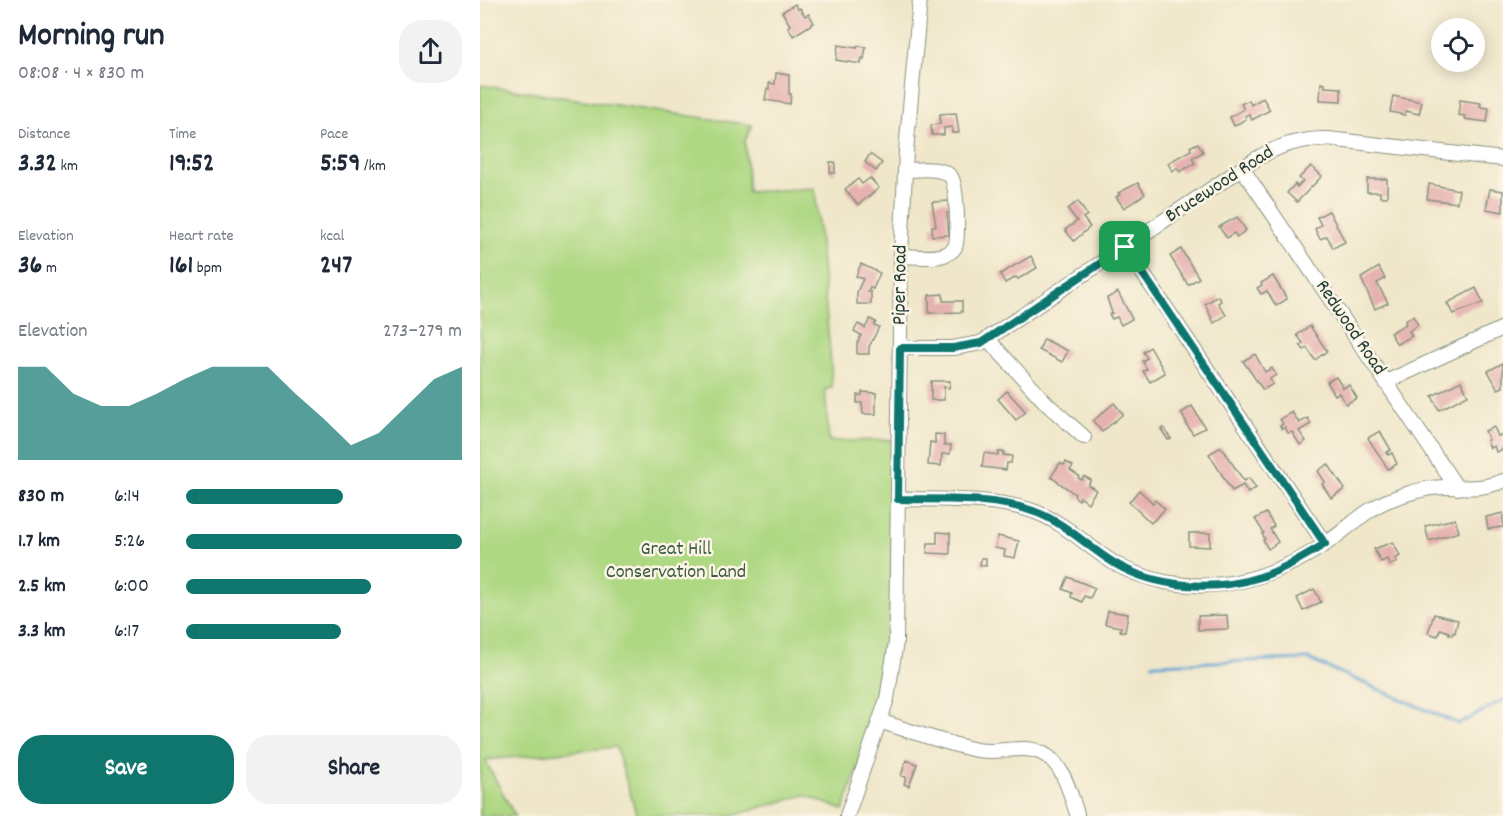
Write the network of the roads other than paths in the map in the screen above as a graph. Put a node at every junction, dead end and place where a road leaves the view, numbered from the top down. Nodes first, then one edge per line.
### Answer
1 (920, 0) edge
2 (1503, 159) edge
3 (1242, 168) junction
4 (905, 170) junction
5 (1125, 247) junction
6 (901, 256) junction
7 (1503, 328) edge
8 (990, 338) junction
9 (900, 348) junction
10 (1386, 382) junction
11 (1084, 437) dead end
12 (1503, 481) edge
13 (1457, 488) junction
14 (898, 499) junction
15 (1325, 544) junction
16 (879, 721) junction
17 (1077, 814) dead end
18 (847, 816) edge

1 - 4 street, Piper Road
2 - 3 street, Brucewood Road
3 - 5 street, Brucewood Road
3 - 10 street, Redwood Road
4 - 6 street, Piper Road
4 - 6 street
5 - 8 street, Brucewood Road
5 - 15 street
6 - 9 street, Piper Road
7 - 10 street
8 - 9 street, Brucewood Road
8 - 11 street
9 - 14 street, Piper Road
10 - 13 street, Redwood Road
12 - 13 street
13 - 15 street
14 - 15 street
14 - 16 street, Piper Road
16 - 17 street
16 - 18 street, Piper Road

